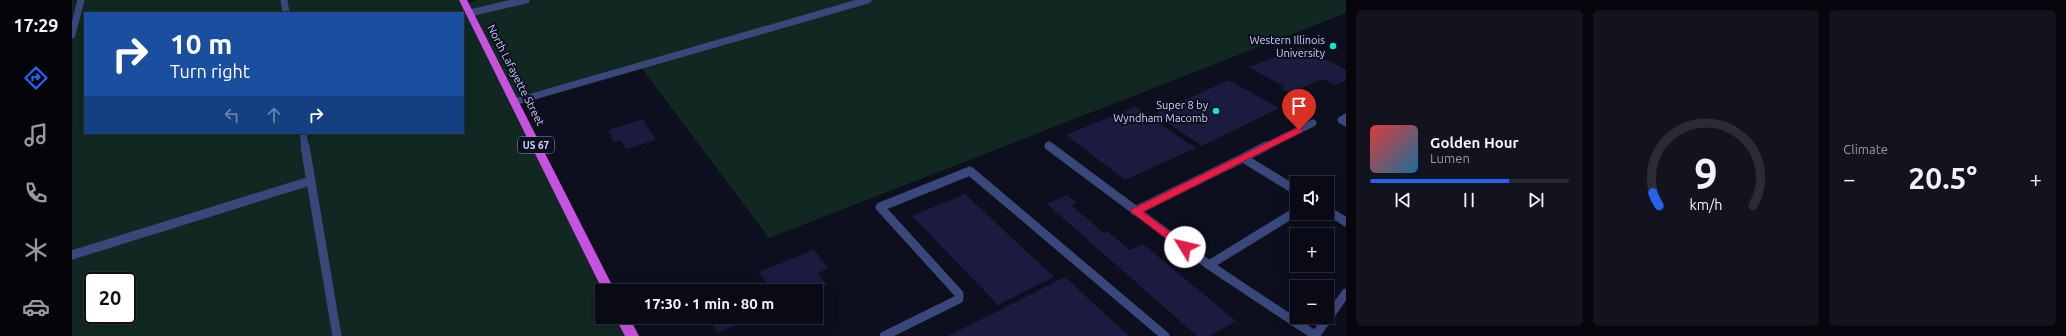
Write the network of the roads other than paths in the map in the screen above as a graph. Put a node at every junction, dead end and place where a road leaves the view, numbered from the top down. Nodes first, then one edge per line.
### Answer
1 (81, 0) edge
2 (284, 0) edge
3 (463, 0) edge
4 (526, 0) edge
5 (868, 0) edge
6 (286, 12) edge
7 (470, 13) junction
8 (72, 35) edge
9 (514, 102) junction
10 (1346, 117) edge
11 (1313, 123) dead end
12 (1346, 123) edge
13 (303, 134) edge
14 (1049, 146) dead end
15 (1243, 158) junction
16 (310, 181) junction
17 (1290, 187) edge
18 (1135, 211) junction
19 (1334, 214) edge
20 (1290, 215) edge
21 (1346, 222) edge
22 (72, 255) edge
23 (1209, 265) junction
24 (605, 284) edge
25 (1346, 293) edge
26 (626, 324) edge
27 (337, 336) edge
28 (632, 336) edge
29 (884, 336) edge
30 (1164, 336) edge
31 (1316, 336) edge

1 - 8 street
2 - 6 street
3 - 7 highway, North Lafayette Street / US 67
4 - 7 street
5 - 9 street
7 - 9 highway, North Lafayette Street / US 67
9 - 24 highway, North Lafayette Street / US 67
10 - 12 street
11 - 15 street
13 - 16 street
14 - 18 street
15 - 17 street
15 - 18 street
16 - 22 street
16 - 27 street
18 - 23 street
19 - 21 street
20 - 23 street
23 - 31 street
25 - 31 street
26 - 28 highway
29 - 30 street

